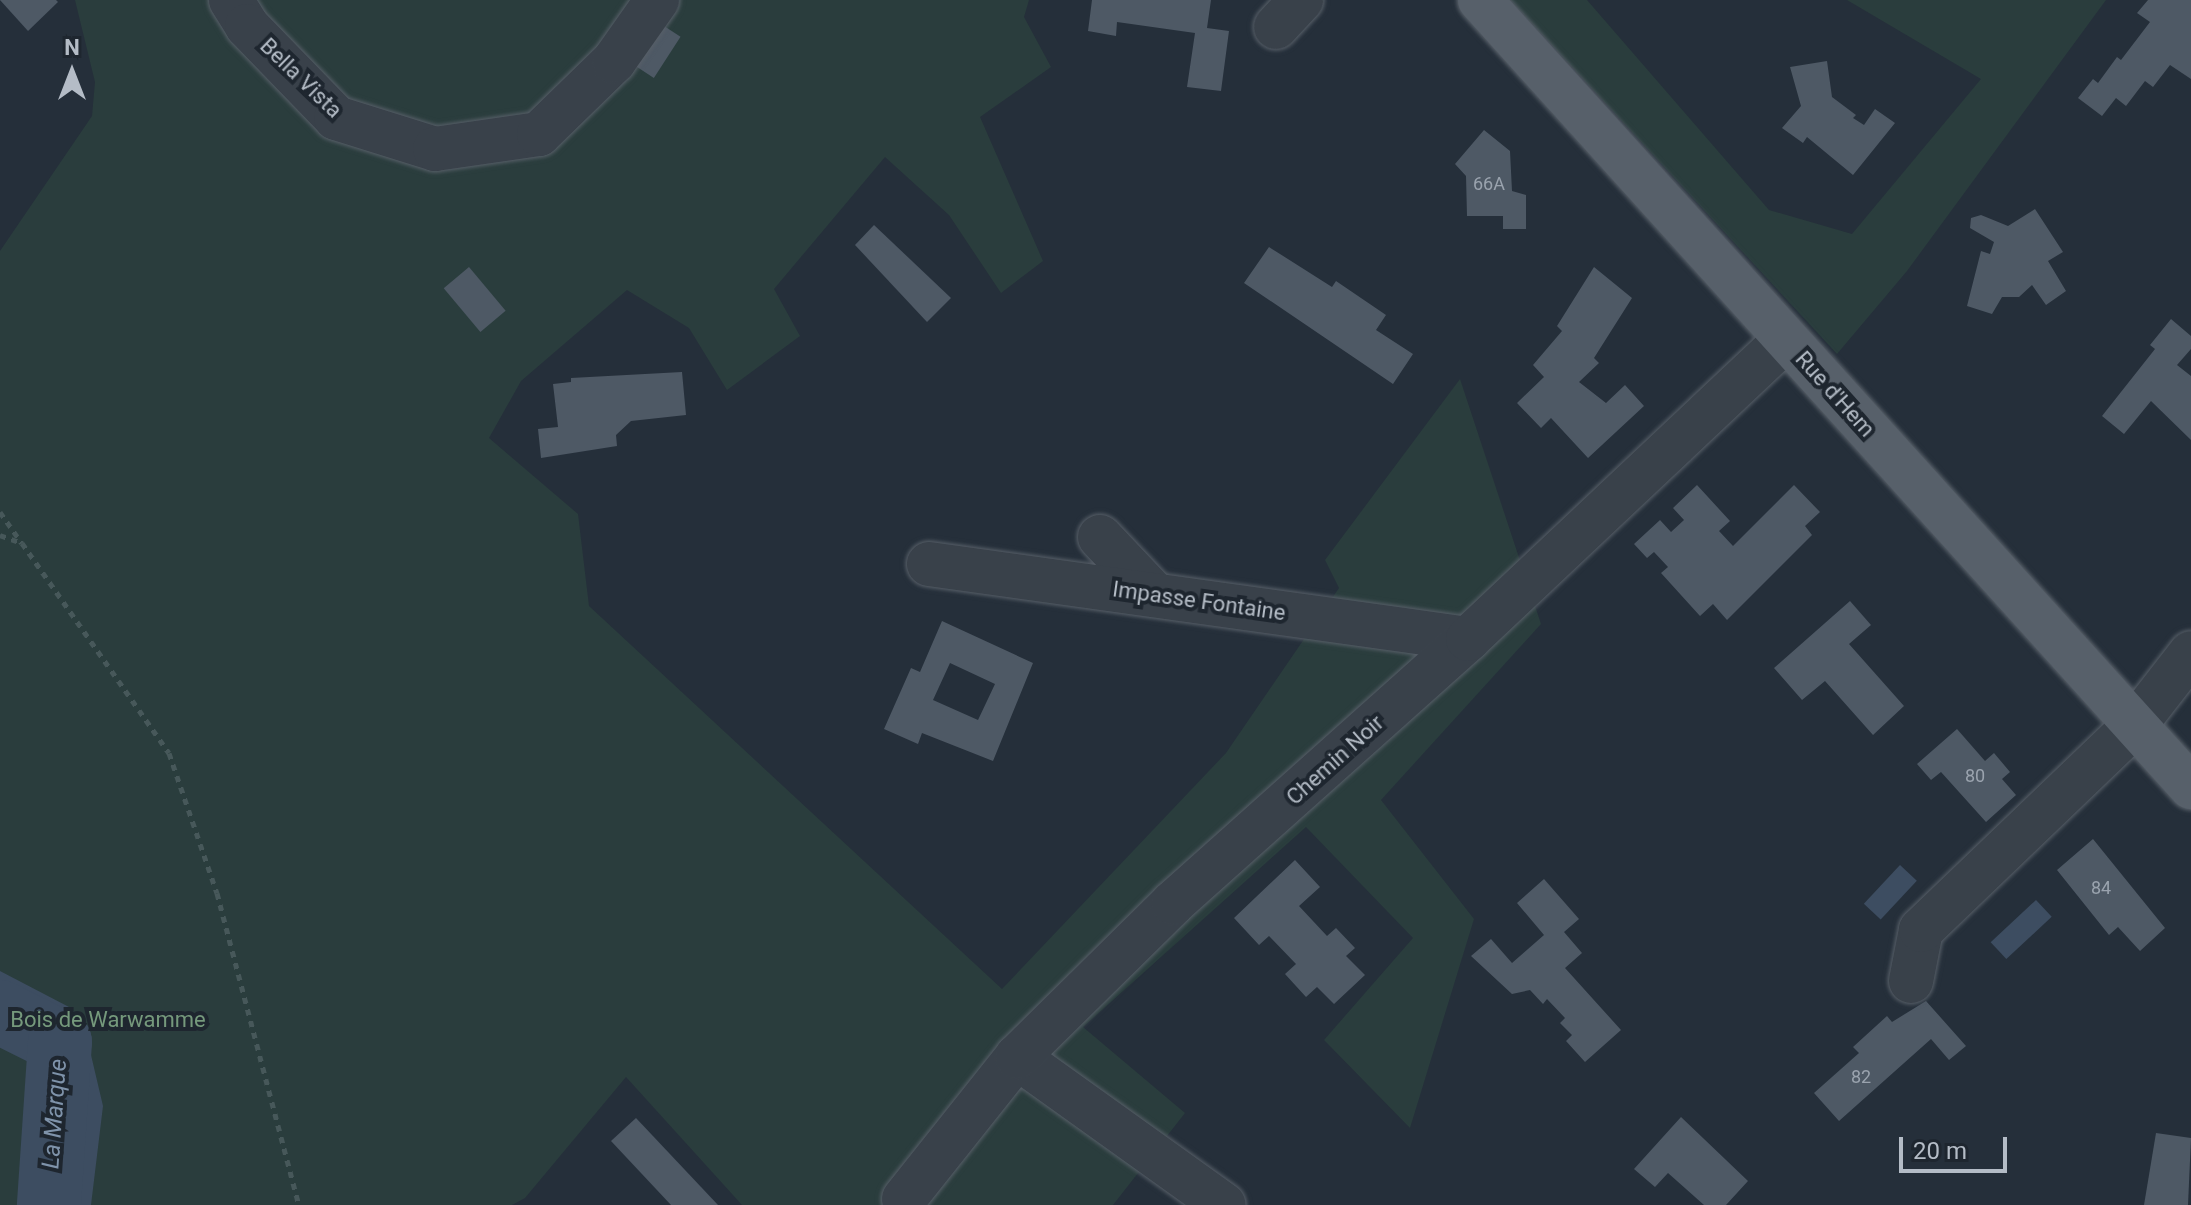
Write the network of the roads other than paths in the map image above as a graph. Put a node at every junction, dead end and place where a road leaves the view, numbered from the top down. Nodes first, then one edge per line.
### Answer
1 (231, 0) edge
2 (657, 0) edge
3 (1480, 0) edge
4 (1786, 339) junction
5 (1100, 537) dead end
6 (929, 564) dead end
7 (1155, 595) junction
8 (1468, 639) junction
9 (2191, 653) edge
10 (2135, 725) junction
11 (2191, 787) edge
12 (1911, 981) dead end
13 (1017, 1057) junction
14 (904, 1199) dead end
15 (1224, 1205) edge

1 - 2 street, Bella Vista
3 - 4 main road, Rue d'Hem
4 - 8 street, Chemin Noir
4 - 10 main road, Rue d'Hem
5 - 7 street
6 - 7 street, Impasse Fontaine
7 - 8 street, Impasse Fontaine
8 - 13 street, Chemin Noir
9 - 10 street
10 - 11 main road, Rue d'Hem
10 - 12 street
13 - 14 street, Chemin Noir
13 - 15 street

